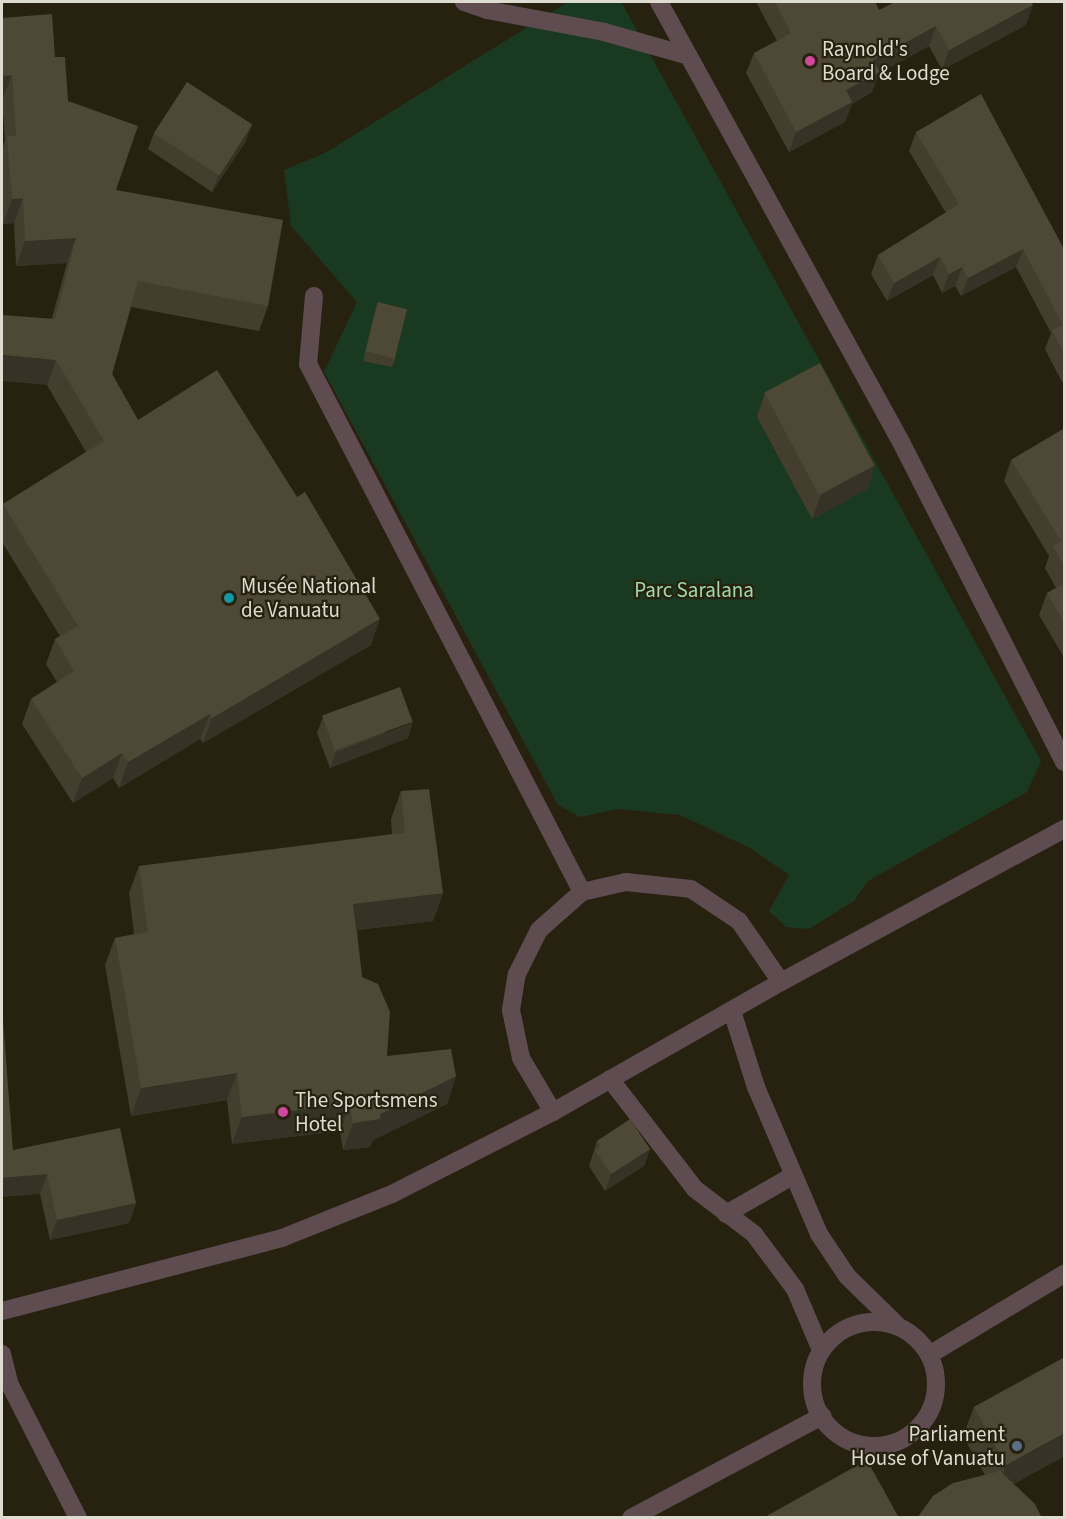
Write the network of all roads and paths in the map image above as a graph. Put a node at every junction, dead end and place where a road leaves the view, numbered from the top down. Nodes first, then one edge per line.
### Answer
1 (464, 2) edge
2 (659, 2) edge
3 (689, 56) junction
4 (314, 296) dead end
5 (1065, 762) edge
6 (1065, 830) edge
7 (582, 892) junction
8 (781, 982) junction
9 (732, 1011) junction
10 (610, 1079) junction
11 (553, 1112) junction
12 (792, 1176) junction
13 (726, 1214) junction
14 (1065, 1274) edge
15 (2, 1311) edge
16 (898, 1326) junction
17 (821, 1350) junction
18 (2, 1354) edge
19 (929, 1355) junction
20 (822, 1416) junction
21 (78, 1518) edge
22 (631, 1518) edge

1 - 3 street
2 - 3 street
3 - 5 street
4 - 7 street
6 - 8 street
7 - 8 street
7 - 11 street
8 - 9 street
9 - 10 street
9 - 12 street
10 - 11 street
10 - 13 street
11 - 15 street
12 - 13 street
12 - 16 street
13 - 17 street
14 - 19 street
16 - 17 street
16 - 19 street
17 - 20 street
18 - 21 street
19 - 20 street
20 - 22 street

